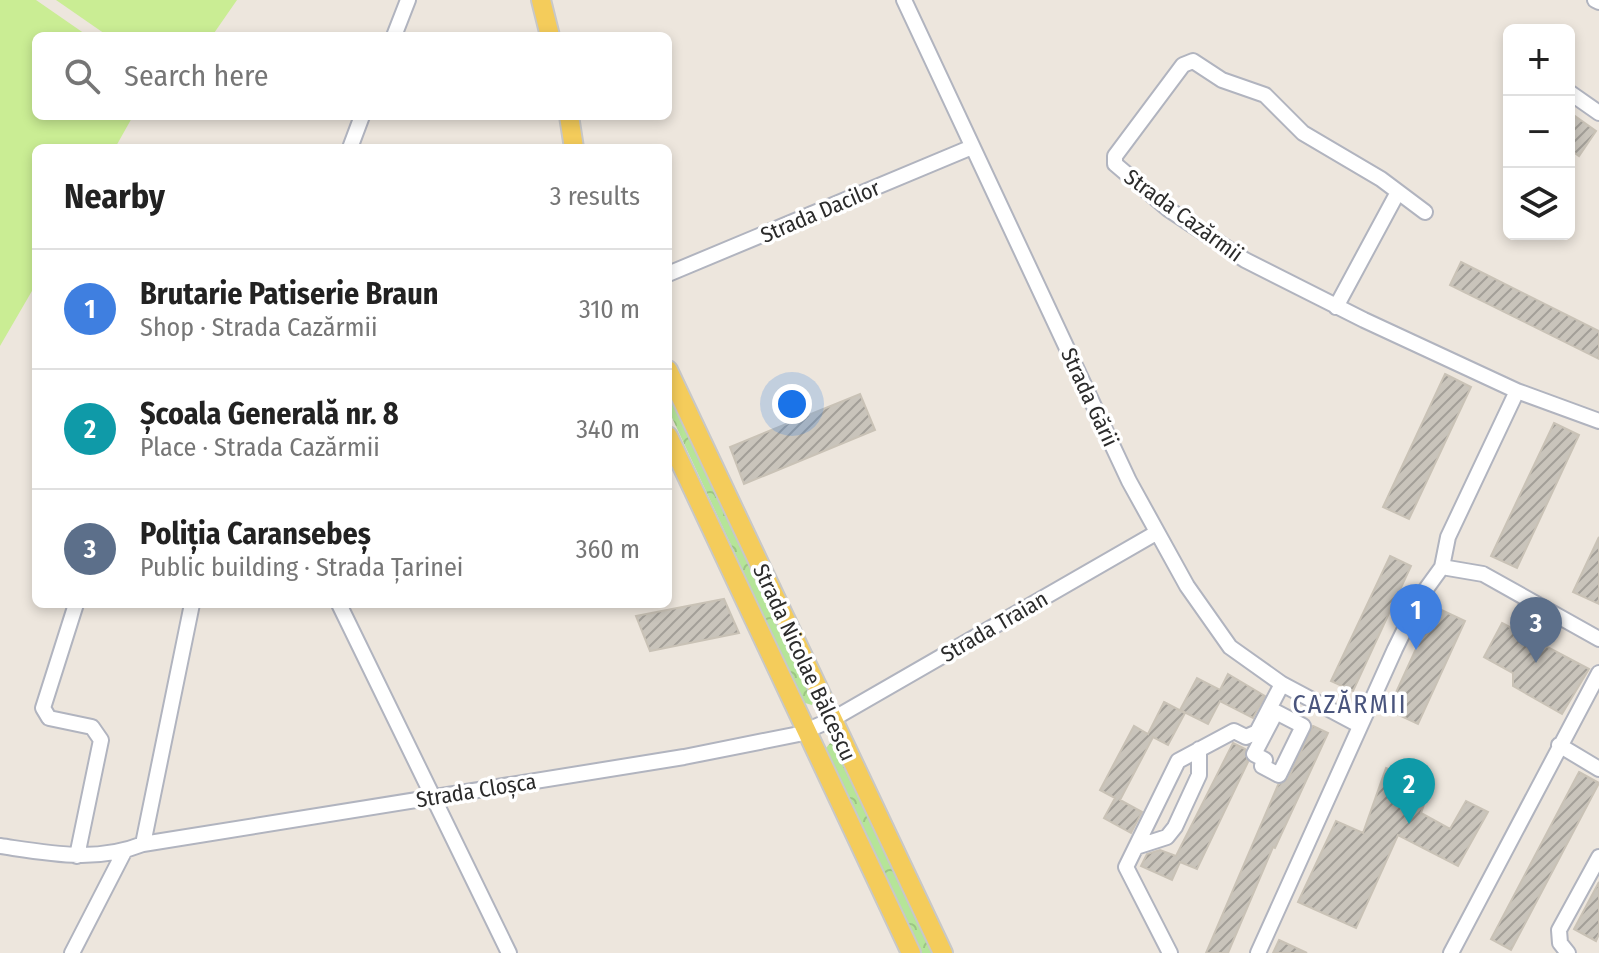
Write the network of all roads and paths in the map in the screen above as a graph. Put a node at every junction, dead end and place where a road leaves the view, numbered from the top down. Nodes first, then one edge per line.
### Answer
1 (408, 0) edge
2 (541, 0) edge
3 (904, 0) edge
4 (396, 32) edge
5 (549, 32) edge
6 (1575, 96) edge
7 (1599, 113) edge
8 (360, 120) edge
9 (352, 144) edge
10 (972, 147) junction
11 (1398, 192) junction
12 (1425, 212) dead end
13 (672, 272) edge
14 (1336, 307) junction
15 (672, 378) edge
16 (1517, 391) junction
17 (1599, 421) edge
18 (672, 444) edge
19 (1156, 533) junction
20 (1442, 567) junction
21 (75, 608) edge
22 (191, 608) edge
23 (341, 608) edge
24 (1599, 639) edge
25 (1599, 673) edge
26 (1282, 684) junction
27 (833, 719) junction
28 (1359, 725) junction
29 (808, 731) junction
30 (1559, 745) junction
31 (1199, 749) junction
32 (1599, 769) edge
33 (431, 797) junction
34 (143, 844) junction
35 (0, 846) edge
36 (1136, 847) junction
37 (124, 852) junction
38 (77, 856) junction
39 (1599, 857) edge
40 (72, 953) edge
41 (509, 953) edge
42 (911, 953) edge
43 (943, 953) edge
44 (1170, 953) edge
45 (1258, 953) edge
46 (1451, 953) edge
47 (1568, 953) edge

1 - 4 street
2 - 5 main road
3 - 10 street, Strada Gării
6 - 7 street
8 - 9 street
10 - 13 street, Strada Dacilor
10 - 19 street, Strada Gării
11 - 12 street, Strada Cazărmii
11 - 14 street
11 - 14 street, Strada Cazărmii
14 - 16 street, Strada Cazărmii
15 - 27 main road, Strada Nicolae Bălcescu
16 - 17 street, Strada Cazărmii
16 - 20 street
18 - 29 main road, Strada Nicolae Bălcescu
19 - 26 street, Strada Gării
19 - 27 street, Strada Traian
20 - 24 street
20 - 28 street
21 - 38 street
22 - 34 street
23 - 33 street
25 - 30 street
26 - 28 street, Strada Gării
26 - 31 street
27 - 29 street, Strada Traian
27 - 43 main road, Strada Nicolae Bălcescu
28 - 45 street
29 - 33 street, Strada Cloșca
29 - 42 main road, Strada Nicolae Bălcescu
30 - 32 street
30 - 46 street
31 - 36 street
31 - 36 street
33 - 34 street, Strada Cloșca
33 - 41 street
34 - 37 street, Strada Cloșca
35 - 38 street
36 - 44 street
37 - 38 street, Strada Cloșca
37 - 40 street
39 - 47 street

